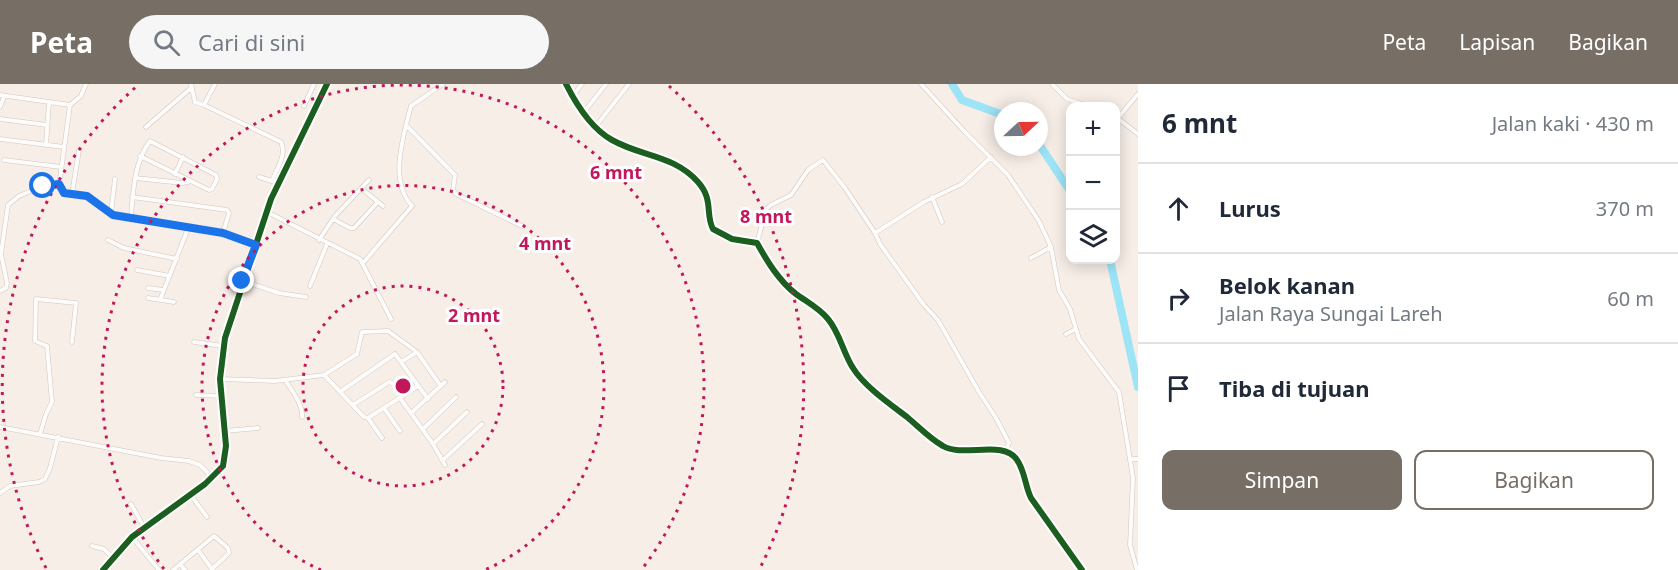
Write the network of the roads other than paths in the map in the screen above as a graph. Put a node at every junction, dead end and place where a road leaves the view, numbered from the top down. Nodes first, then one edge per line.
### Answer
1 (86, 84) edge
2 (215, 84) edge
3 (314, 84) edge
4 (327, 84) edge
5 (443, 84) edge
6 (566, 84) edge
7 (582, 84) edge
8 (606, 84) edge
9 (629, 84) edge
10 (921, 84) edge
11 (1052, 84) edge
12 (191, 86) edge
13 (1138, 94) edge
14 (2, 96) edge
15 (573, 96) junction
16 (48, 102) junction
17 (1076, 102) edge
18 (70, 105) junction
19 (204, 105) junction
20 (304, 105) dead end
21 (0, 107) edge
22 (584, 112) junction
23 (1120, 114) edge
24 (0, 119) edge
25 (1120, 119) edge
26 (47, 125) junction
27 (406, 125) junction
28 (596, 126) junction
29 (146, 127) dead end
30 (1138, 134) edge
31 (0, 139) edge
32 (45, 145) junction
33 (64, 147) junction
34 (79, 150) dead end
35 (140, 156) junction
36 (991, 157) junction
37 (183, 158) junction
38 (4, 160) dead end
39 (61, 167) junction
40 (175, 174) junction
41 (259, 177) dead end
42 (135, 178) junction
43 (115, 179) dead end
44 (369, 180) dead end
45 (189, 181) junction
46 (275, 182) junction
47 (59, 184) junction
48 (361, 188) junction
49 (72, 194) junction
50 (132, 197) junction
51 (932, 197) junction
52 (378, 202) junction
53 (383, 206) dead end
54 (267, 212) junction
55 (111, 213) junction
56 (131, 217) junction
57 (333, 219) junction
58 (942, 222) dead end
59 (189, 226) junction
60 (522, 226) dead end
61 (223, 233) junction
62 (875, 233) junction
63 (108, 240) dead end
64 (319, 240) junction
65 (757, 243) junction
66 (327, 244) junction
67 (256, 245) junction
68 (1051, 247) junction
69 (1031, 258) dead end
70 (177, 259) junction
71 (363, 264) junction
72 (137, 270) dead end
73 (170, 276) junction
74 (242, 281) junction
75 (310, 286) dead end
76 (148, 288) dead end
77 (163, 290) junction
78 (0, 291) edge
79 (306, 297) dead end
80 (148, 298) dead end
81 (160, 300) junction
82 (174, 302) dead end
83 (391, 319) dead end
84 (1076, 329) junction
85 (1066, 334) dead end
86 (72, 342) dead end
87 (195, 342) dead end
88 (223, 346) junction
89 (417, 352) junction
90 (401, 363) junction
91 (324, 375) junction
92 (220, 379) junction
93 (285, 380) junction
94 (418, 386) junction
95 (341, 391) junction
96 (196, 395) dead end
97 (221, 396) junction
98 (401, 397) junction
99 (456, 397) dead end
100 (428, 399) junction
101 (353, 405) junction
102 (384, 408) junction
103 (467, 412) dead end
104 (411, 413) junction
105 (302, 417) dead end
106 (368, 418) junction
107 (482, 424) dead end
108 (0, 427) edge
109 (258, 428) dead end
110 (423, 429) junction
111 (400, 431) dead end
112 (224, 432) junction
113 (40, 434) junction
114 (58, 438) junction
115 (382, 438) dead end
116 (434, 444) junction
117 (1006, 450) junction
118 (1135, 459) edge
119 (210, 480) junction
120 (0, 493) edge
121 (190, 494) junction
122 (131, 504) dead end
123 (207, 517) dead end
124 (144, 527) junction
125 (132, 537) junction
126 (92, 546) dead end
127 (198, 550) junction
128 (112, 558) junction
129 (180, 564) junction
130 (103, 570) edge
131 (159, 570) edge
132 (173, 570) edge
133 (185, 570) edge
134 (1082, 570) edge
135 (1137, 570) edge

1 - 18 street
2 - 19 street
3 - 20 street
4 - 46 street
5 - 27 street
6 - 15 street
7 - 15 street
8 - 22 street
9 - 28 street
10 - 36 street
11 - 17 street
12 - 19 street
12 - 29 street
13 - 23 street
14 - 16 street
14 - 21 street
15 - 22 street
16 - 18 street
16 - 26 street
18 - 33 street
19 - 46 street
22 - 28 street
24 - 26 street
25 - 30 street
26 - 32 street
27 - 60 street
27 - 71 street
28 - 65 street
31 - 32 street
32 - 33 street
33 - 39 street
34 - 49 street
35 - 37 street
35 - 40 street
35 - 42 street
36 - 51 street
36 - 68 street
37 - 40 street
37 - 45 street
38 - 39 street
39 - 47 street
40 - 45 street
41 - 46 street
42 - 45 street
42 - 50 street
43 - 55 street
44 - 48 street
46 - 54 street
47 - 49 street
47 - 78 street
48 - 52 street
48 - 57 street
49 - 55 street
50 - 56 street
50 - 61 street
51 - 58 street
51 - 62 street
52 - 53 street
52 - 57 street
54 - 64 street
54 - 67 street
55 - 56 street
56 - 59 street
57 - 64 street
59 - 61 street
59 - 70 street
61 - 67 street
62 - 65 street
62 - 117 street
63 - 70 street
64 - 66 street
65 - 117 street
66 - 71 street
66 - 75 street
67 - 74 street
68 - 69 street
68 - 84 street
70 - 73 street
71 - 83 street
72 - 73 street
73 - 77 street
74 - 79 street
74 - 88 street
76 - 77 street
77 - 81 street
80 - 81 street
81 - 82 street
84 - 85 street
84 - 118 street
86 - 113 street
87 - 88 street
88 - 92 street
89 - 90 street
89 - 91 street
89 - 100 street
90 - 94 street
90 - 95 street
91 - 93 street
91 - 95 street
92 - 93 street
92 - 97 street
93 - 105 street
94 - 98 street
94 - 100 street
95 - 101 street
96 - 97 street
97 - 112 street
98 - 101 street
98 - 102 street
98 - 104 street
99 - 110 street
100 - 104 street
101 - 106 street
102 - 106 street
102 - 111 street
103 - 116 street
104 - 110 street
106 - 115 street
107 - 116 street
108 - 113 street
109 - 112 street
110 - 116 street
112 - 119 street
113 - 114 street
114 - 119 street
114 - 120 street
117 - 134 street
118 - 135 street
119 - 121 street
121 - 123 street
121 - 124 street
122 - 124 street
124 - 125 street
125 - 128 street
125 - 131 street
126 - 128 street
127 - 127 street
127 - 129 street
128 - 130 street
129 - 132 street
129 - 133 street

